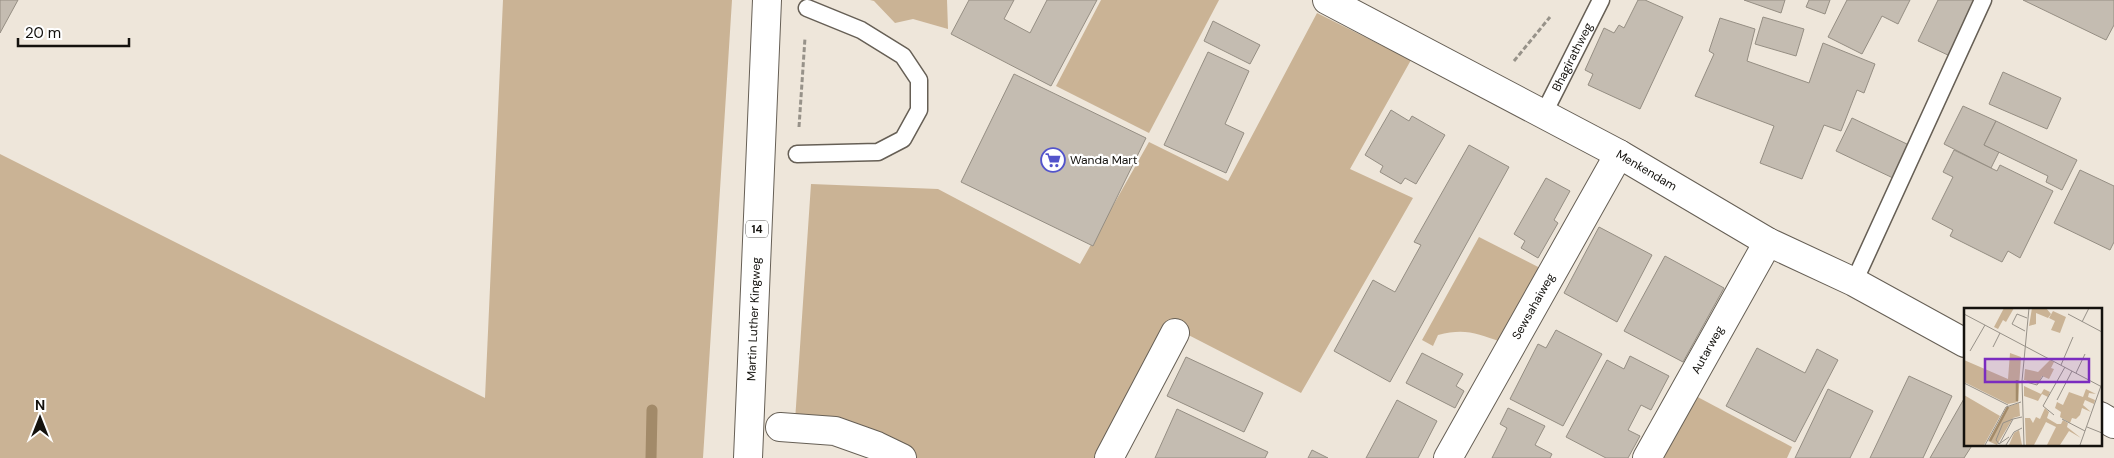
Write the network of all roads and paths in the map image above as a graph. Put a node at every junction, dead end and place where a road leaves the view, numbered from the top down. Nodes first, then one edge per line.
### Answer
1 (767, 0) edge
2 (1601, 0) edge
3 (1983, 0) edge
4 (1336, 2) edge
5 (807, 8) dead end
6 (1550, 17) dead end
7 (1493, 87) junction
8 (1543, 115) junction
9 (797, 154) dead end
10 (1619, 154) junction
11 (1768, 242) junction
12 (1854, 282) junction
13 (1175, 333) dead end
14 (1964, 342) edge
15 (2102, 417) edge
16 (2114, 424) edge
17 (780, 427) dead end
18 (748, 458) edge
19 (902, 458) edge
20 (1109, 458) edge
21 (1448, 458) edge
22 (1647, 458) edge

1 - 18 street, Martin Luther Kingweg / 14
2 - 8 lane, Bhagirathweg
3 - 12 lane
4 - 7 street, Menkendam
5 - 9 lane
6 - 7 path
7 - 8 street, Menkendam
8 - 10 street, Menkendam
10 - 11 street, Menkendam
10 - 21 street, Sewsahaiweg
11 - 12 street, Menkendam
11 - 22 street, Autarweg
12 - 14 street, Menkendam
13 - 20 street
15 - 16 street
17 - 19 street

